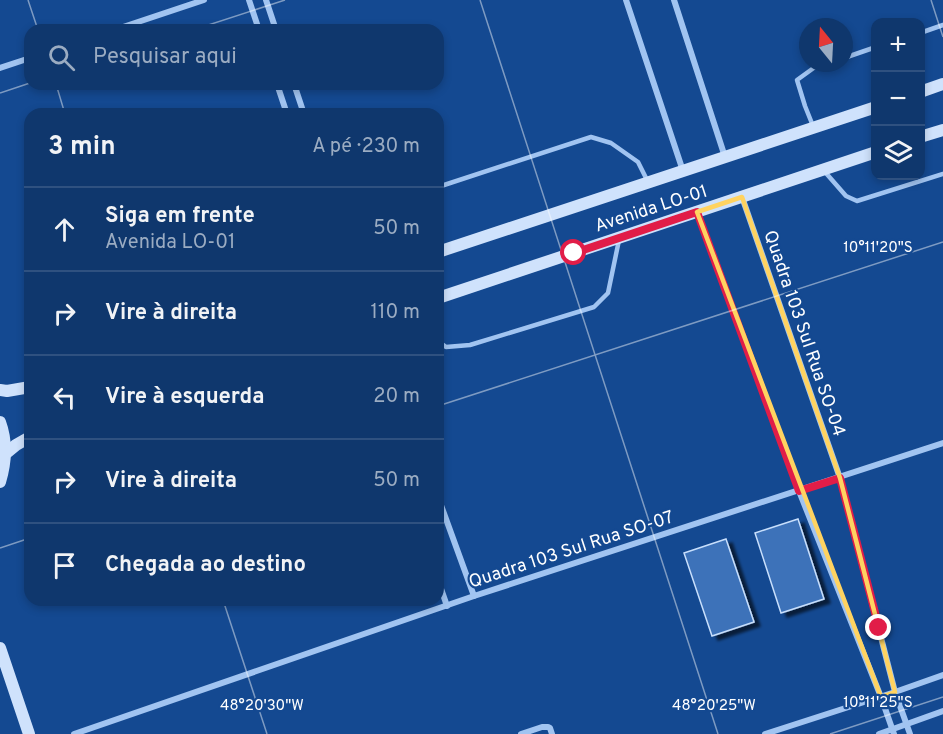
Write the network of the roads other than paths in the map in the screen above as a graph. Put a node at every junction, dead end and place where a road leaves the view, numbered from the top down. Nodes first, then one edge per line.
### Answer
1 (204, 0) edge
2 (249, 0) edge
3 (266, 0) edge
4 (626, 0) edge
5 (674, 0) edge
6 (132, 24) edge
7 (257, 24) edge
8 (274, 24) edge
9 (943, 25) edge
10 (925, 32) edge
11 (871, 49) edge
12 (853, 55) edge
13 (24, 60) edge
14 (0, 68) edge
15 (808, 72) edge
16 (943, 84) edge
17 (279, 90) edge
18 (296, 90) edge
19 (925, 91) edge
20 (285, 108) edge
21 (302, 108) edge
22 (871, 109) edge
23 (814, 127) junction
24 (943, 130) edge
25 (925, 136) edge
26 (871, 155) edge
27 (725, 157) junction
28 (823, 170) junction
29 (683, 171) junction
30 (943, 174) edge
31 (648, 183) junction
32 (444, 185) edge
33 (742, 197) junction
34 (697, 212) junction
35 (620, 238) junction
36 (444, 250) edge
37 (444, 296) edge
38 (444, 346) edge
39 (24, 388) edge
40 (0, 390) edge
41 (0, 422) edge
42 (24, 440) edge
43 (943, 443) edge
44 (5, 454) junction
45 (840, 478) junction
46 (0, 482) edge
47 (799, 491) junction
48 (444, 514) edge
49 (474, 596) junction
50 (444, 597) edge
51 (447, 606) junction
52 (0, 648) edge
53 (943, 675) edge
54 (895, 692) junction
55 (881, 697) junction
56 (943, 711) edge
57 (906, 724) junction
58 (893, 732) edge
59 (29, 734) edge
60 (74, 734) edge
61 (521, 734) edge
62 (552, 734) edge
63 (765, 734) edge
64 (879, 734) edge
65 (910, 734) edge

1 - 6 street
2 - 7 street
3 - 8 street
4 - 29 street
5 - 27 street
9 - 10 lane
11 - 12 lane
13 - 14 street
15 - 23 lane
16 - 19 street
17 - 20 street
18 - 21 street
22 - 23 street, Avenida LO-01
23 - 27 street, Avenida LO-01
24 - 25 street
26 - 28 street, Avenida LO-01
27 - 29 street, Avenida LO-01
28 - 30 lane
28 - 33 street, Avenida LO-01
29 - 31 street, Avenida LO-01
31 - 32 lane
31 - 36 street, Avenida LO-01
33 - 34 street, Avenida LO-01
33 - 45 street, Quadra 103 Sul Rua SO-04
34 - 35 street, Avenida LO-01
34 - 47 street
35 - 37 street, Avenida LO-01
35 - 38 lane
39 - 40 street
41 - 44 street
42 - 44 street
43 - 45 street, Quadra 103 Sul Rua SO-07
44 - 46 street
45 - 47 street, Quadra 103 Sul Rua SO-07
45 - 54 street, Quadra 103 Sul Rua SO-04
47 - 49 street, Quadra 103 Sul Rua SO-07
47 - 55 street
48 - 49 street
49 - 51 street, Quadra 103 Sul Rua SO-07
50 - 51 street
51 - 60 street, Quadra 103 Sul Rua SO-07
52 - 59 street
53 - 54 street
54 - 55 street
54 - 57 street, Quadra 103 Sul Rua SO-04
55 - 58 street
55 - 63 street
56 - 57 street
57 - 58 street
57 - 65 street, Quadra 103 Sul Rua SO-04
58 - 64 street
61 - 62 street

